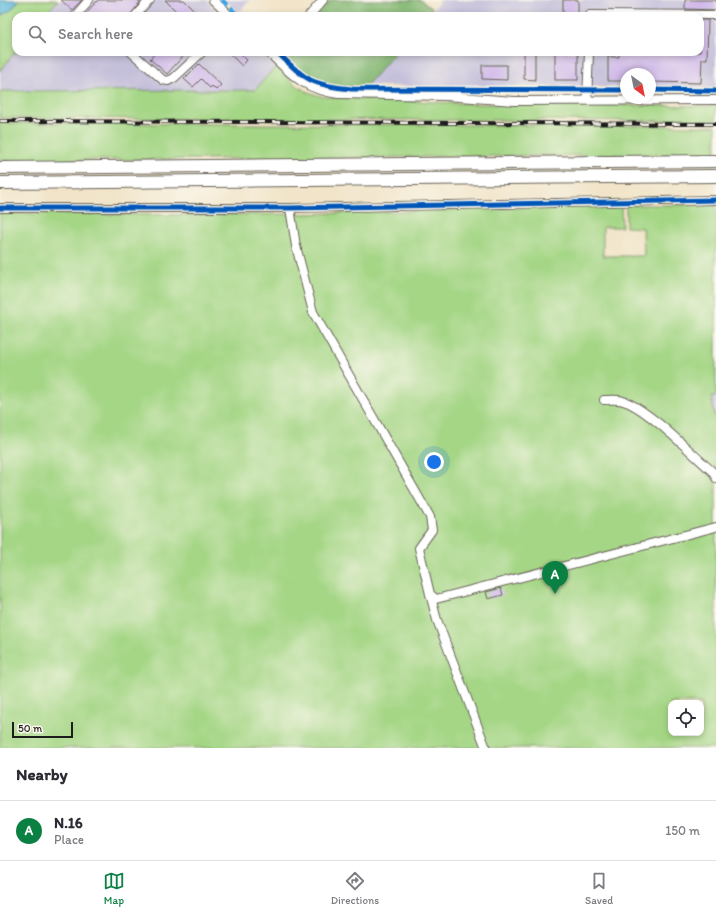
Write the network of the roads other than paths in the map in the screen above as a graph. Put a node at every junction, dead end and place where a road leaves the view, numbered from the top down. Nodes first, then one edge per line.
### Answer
1 (89, 0) edge
2 (148, 0) edge
3 (213, 0) edge
4 (323, 0) edge
5 (78, 12) edge
6 (138, 12) edge
7 (226, 12) edge
8 (312, 12) edge
9 (704, 15) edge
10 (716, 15) edge
11 (136, 56) edge
12 (198, 56) edge
13 (275, 56) edge
14 (589, 56) edge
15 (587, 100) junction
16 (716, 100) edge
17 (716, 161) edge
18 (0, 168) edge
19 (716, 176) edge
20 (0, 183) edge
21 (716, 200) edge
22 (0, 208) edge
23 (290, 208) junction
24 (604, 400) dead end
25 (716, 478) edge
26 (716, 527) edge
27 (430, 594) junction
28 (486, 748) edge

1 - 5 street
2 - 6 street
3 - 7 street
4 - 8 street
9 - 10 street
11 - 12 street
13 - 15 street
14 - 15 street
15 - 16 street
17 - 18 highway
19 - 20 highway
21 - 23 street
22 - 23 street
23 - 27 street
24 - 25 street
26 - 27 street
27 - 28 street

